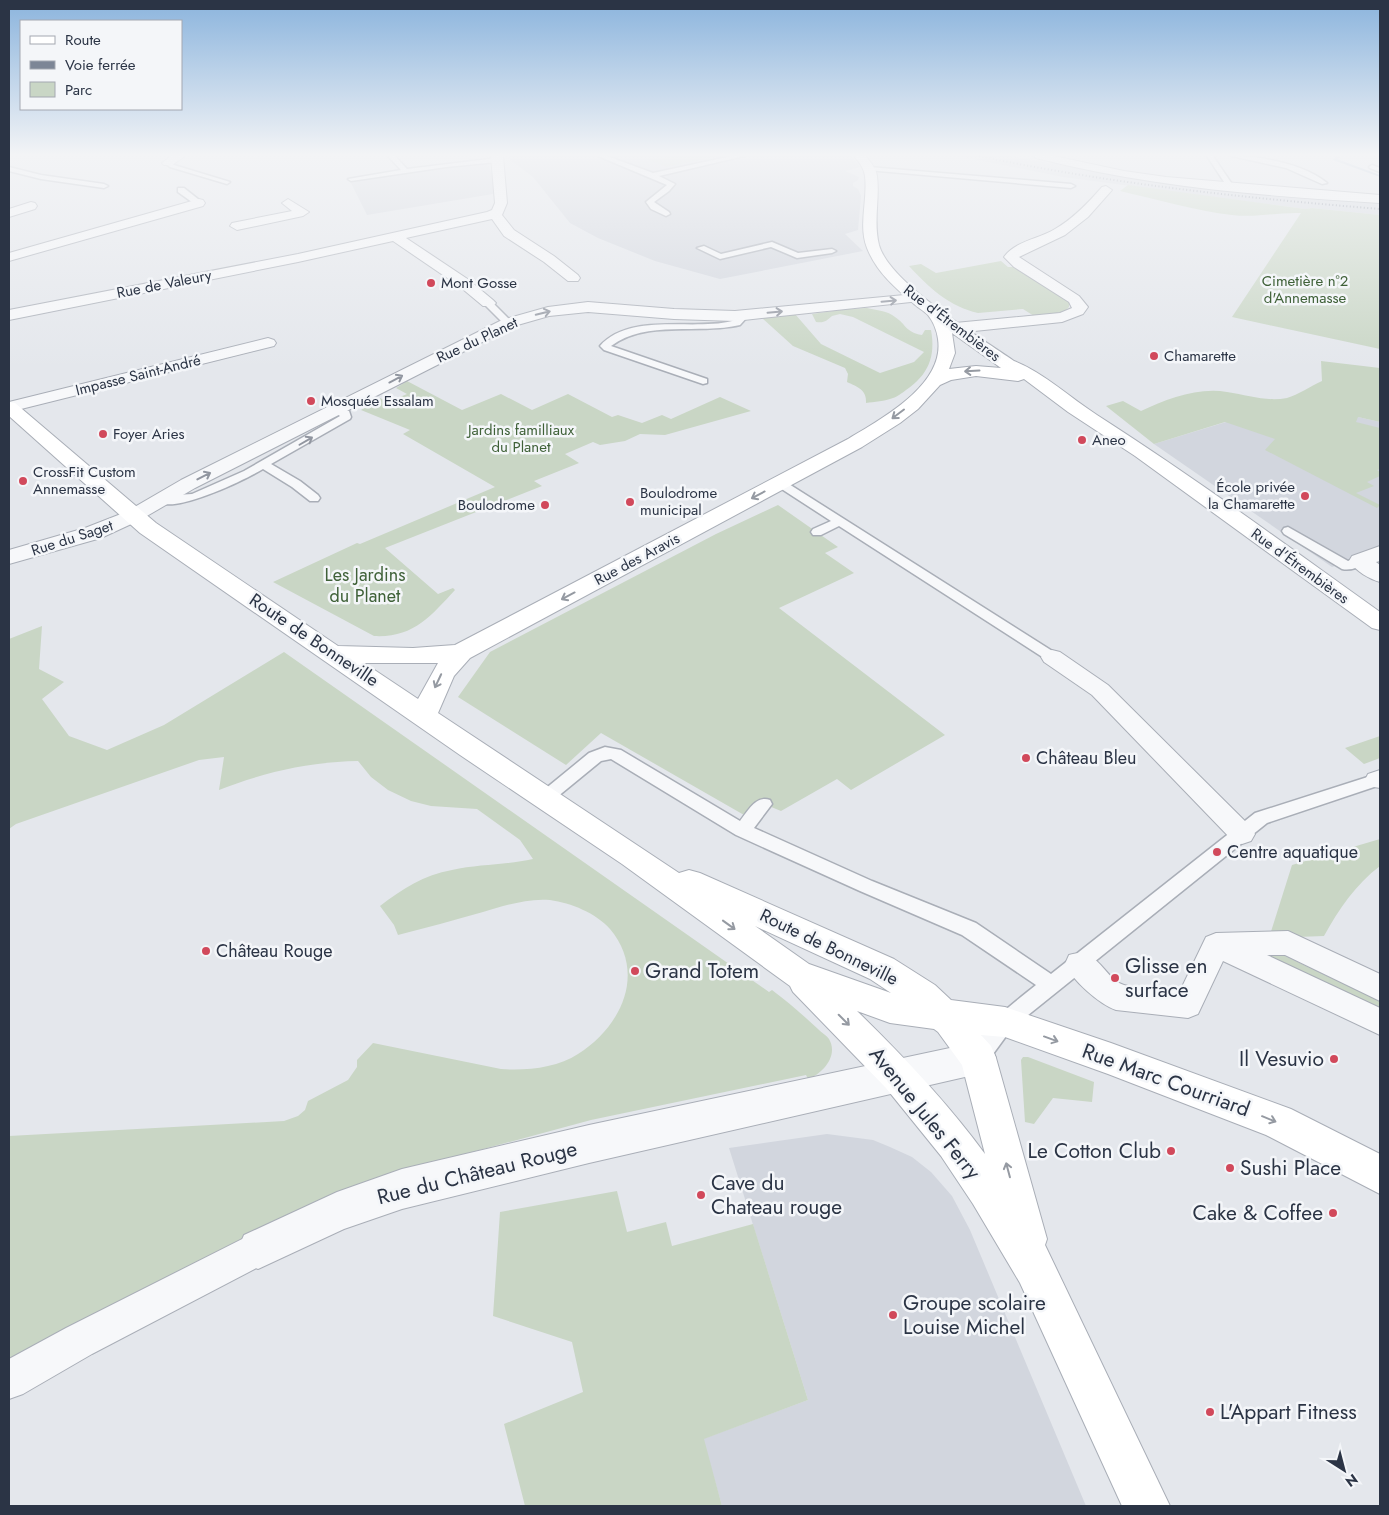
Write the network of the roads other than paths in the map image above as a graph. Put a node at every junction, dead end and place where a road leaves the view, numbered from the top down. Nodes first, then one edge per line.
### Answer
1 (116, 227) edge
2 (238, 227) edge
3 (440, 227) edge
4 (504, 227) edge
5 (869, 227) edge
6 (881, 227) edge
7 (1067, 227) edge
8 (250, 235) dead end
9 (396, 237) junction
10 (818, 244) dead end
11 (701, 248) dead end
12 (273, 250) dead end
13 (9, 257) edge
14 (289, 260) junction
15 (573, 278) dead end
16 (915, 298) junction
17 (488, 303) joint
18 (934, 313) junction
19 (9, 315) edge
20 (744, 315) junction
21 (508, 323) junction
22 (962, 327) junction
23 (268, 343) dead end
24 (1031, 376) junction
25 (703, 381) dead end
26 (935, 381) junction
27 (337, 410) junction
28 (12, 413) edge
29 (264, 466) junction
30 (780, 483) junction
31 (314, 498) dead end
32 (161, 500) junction
33 (134, 516) junction
34 (840, 521) junction
35 (1288, 531) dead end
36 (817, 532) dead end
37 (1380, 553) edge
38 (9, 557) edge
39 (1360, 561) junction
40 (1380, 575) edge
41 (1380, 623) edge
42 (461, 652) junction
43 (333, 653) junction
44 (1052, 657) joint
45 (424, 716) junction
46 (1379, 779) edge
47 (545, 798) junction
48 (764, 804) dead end
49 (742, 830) junction
50 (1242, 834) junction
51 (633, 856) junction
52 (1216, 945) junction
53 (1079, 964) junction
54 (797, 974) junction
55 (1052, 985) junction
56 (1380, 988) edge
57 (942, 1013) junction
58 (1005, 1022) junction
59 (1380, 1022) edge
60 (978, 1058) junction
61 (899, 1076) junction
62 (1380, 1175) edge
63 (258, 1249) joint
64 (1034, 1268) junction
65 (9, 1380) edge
66 (1146, 1506) edge

1 - 13 street
2 - 8 street
3 - 9 street, Rue de Valeury
4 - 15 street
5 - 16 main road, Rue d'Étrembières
6 - 22 main road, Rue d'Étrembières
7 - 22 street
9 - 14 street, Rue de Valeury
9 - 17 street
10 - 11 lane
12 - 14 street
14 - 19 street, Rue de Valeury
16 - 18 main road, Rue d'Étrembières
20 -> 16 street, Rue du Planet
17 - 21 lane
18 - 22 main road, Rue d'Étrembières
18 - 26 main road
21 -> 20 street, Rue du Planet
20 - 25 lane
27 -> 21 street, Rue du Planet
22 - 24 main road, Rue d'Étrembières
23 - 28 street, Impasse Saint-André
24 -> 26 main road
24 - 41 main road, Rue d'Étrembières
26 -> 30 main road, Rue des Aravis
29 -> 27 lane
32 -> 27 street, Rue du Planet
28 - 33 main road, Route de Bonneville
29 - 31 lane
29 - 32 lane
30 - 34 lane
30 -> 42 main road, Rue des Aravis
32 - 33 street, Rue du Planet
33 - 38 street, Rue du Saget
33 - 43 main road, Route de Bonneville
34 - 36 lane
34 - 44 lane
35 - 39 lane
37 - 39 street
39 - 40 street
42 - 43 main road, Rue des Aravis
42 -> 45 main road, Rue des Aravis
43 - 45 main road, Route de Bonneville
44 - 50 street
45 - 47 main road, Route de Bonneville
46 - 50 lane
47 - 49 lane
47 - 51 main road, Route de Bonneville
48 - 49 lane
49 - 55 lane
50 - 53 lane
51 -> 54 main road, Route de Bonneville
51 - 57 main road, Route de Bonneville
52 - 53 street
52 - 56 street
52 - 59 street
53 - 55 lane
54 - 57 main road, Route de Bonneville
54 -> 61 main road, Avenue Jules Ferry
55 - 58 lane
57 - 58 main road, Rue Marc Courriard
57 - 60 main road, Avenue Jules Ferry
58 - 60 lane
58 -> 62 main road, Rue Marc Courriard
60 - 61 street, Rue du Château Rouge
64 -> 60 main road, Avenue Jules Ferry
61 - 63 street, Rue du Château Rouge
61 - 64 main road, Avenue Jules Ferry
63 - 65 street, Rue du Château Rouge
64 - 66 main road, Avenue Jules Ferry

